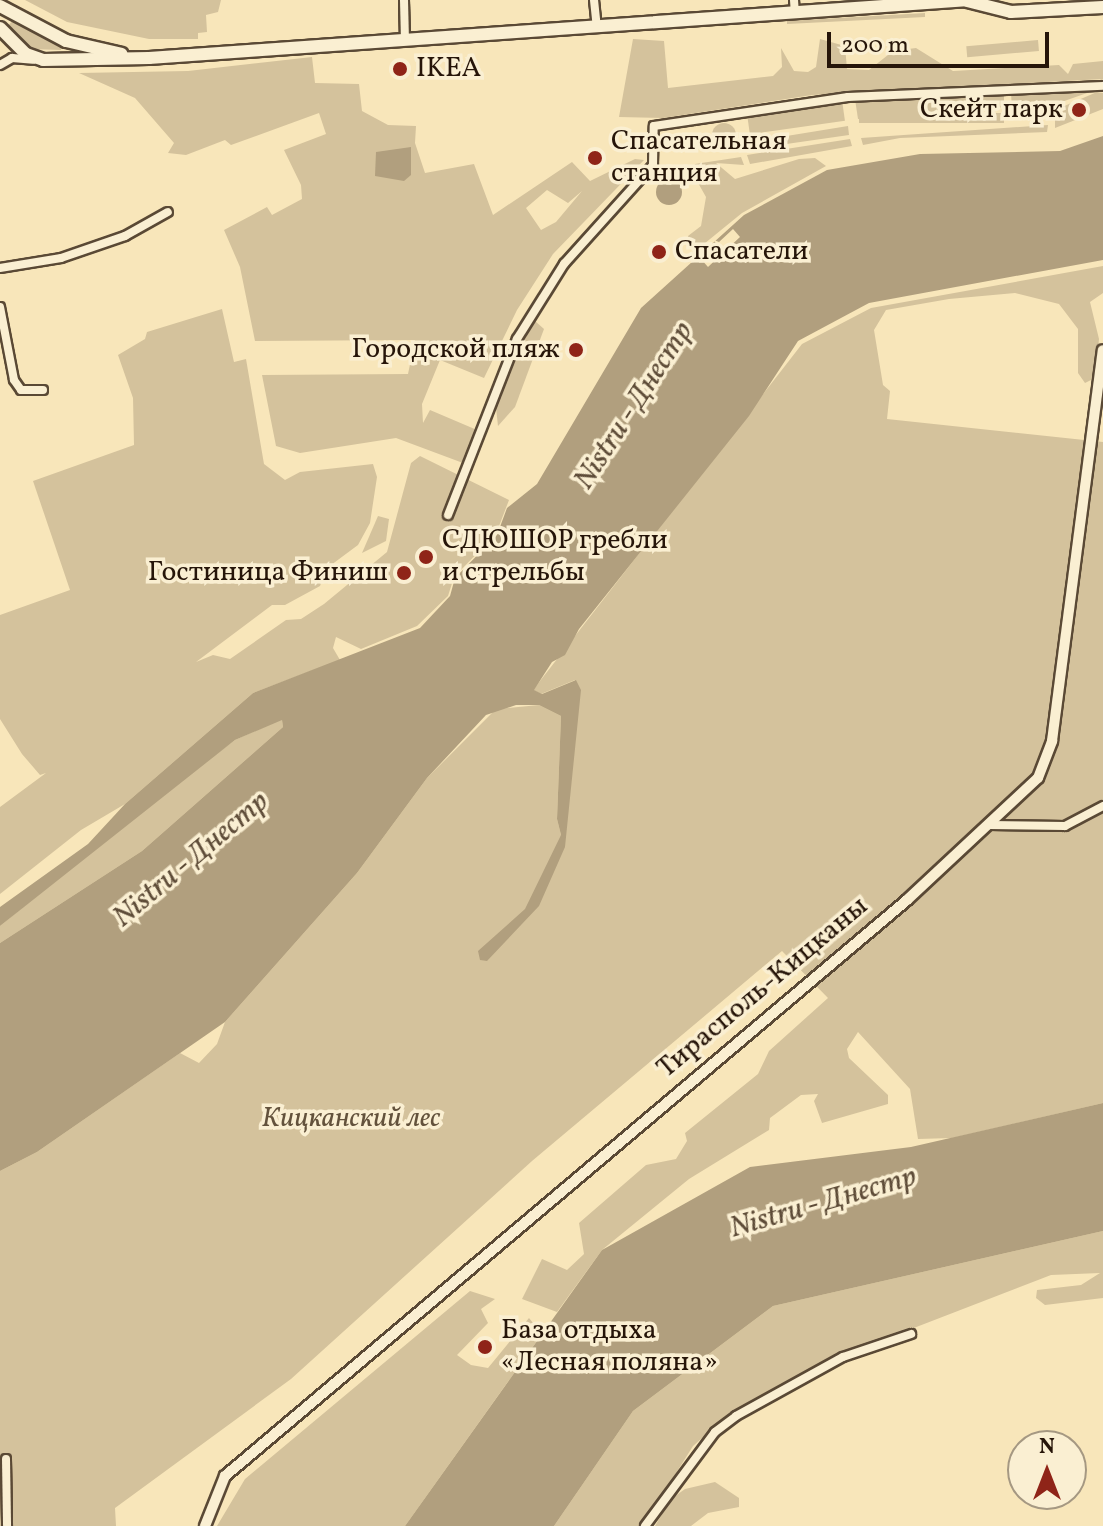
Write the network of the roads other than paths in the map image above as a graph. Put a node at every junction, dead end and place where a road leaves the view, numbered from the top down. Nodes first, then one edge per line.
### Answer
1 (404, 0) edge
2 (594, 0) edge
3 (794, 0) edge
4 (968, 0) edge
5 (1012, 0) edge
6 (0, 6) edge
7 (1103, 7) edge
8 (1019, 12) junction
9 (12, 14) junction
10 (795, 14) junction
11 (0, 27) edge
12 (597, 29) junction
13 (66, 41) junction
14 (405, 42) junction
15 (14, 44) junction
16 (12, 58) junction
17 (149, 58) junction
18 (43, 60) junction
19 (62, 61) junction
20 (0, 65) edge
21 (1103, 86) edge
22 (168, 212) dead end
23 (0, 268) edge
24 (0, 307) edge
25 (1103, 350) edge
26 (43, 390) dead end
27 (448, 515) dead end
28 (1103, 806) edge
29 (990, 825) junction
30 (911, 1334) dead end
31 (6, 1459) dead end
32 (7, 1526) edge
33 (205, 1526) edge
34 (645, 1526) edge

1 - 14 street
2 - 12 street
3 - 10 street
4 - 8 main road
4 - 10 main road
5 - 8 main road
6 - 9 main road
7 - 8 main road
9 - 11 main road
9 - 13 main road
10 - 12 main road
11 - 15 main road
12 - 14 main road
13 - 17 main road
13 - 19 main road
14 - 17 main road
15 - 16 street
15 - 18 main road
16 - 18 street
16 - 20 street
17 - 19 main road
18 - 19 main road
21 - 27 street
22 - 23 street
24 - 26 street
25 - 29 street, Тирасполь-Кицканы
28 - 29 street
29 - 33 street, Тирасполь-Кицканы
30 - 34 street
31 - 32 street

